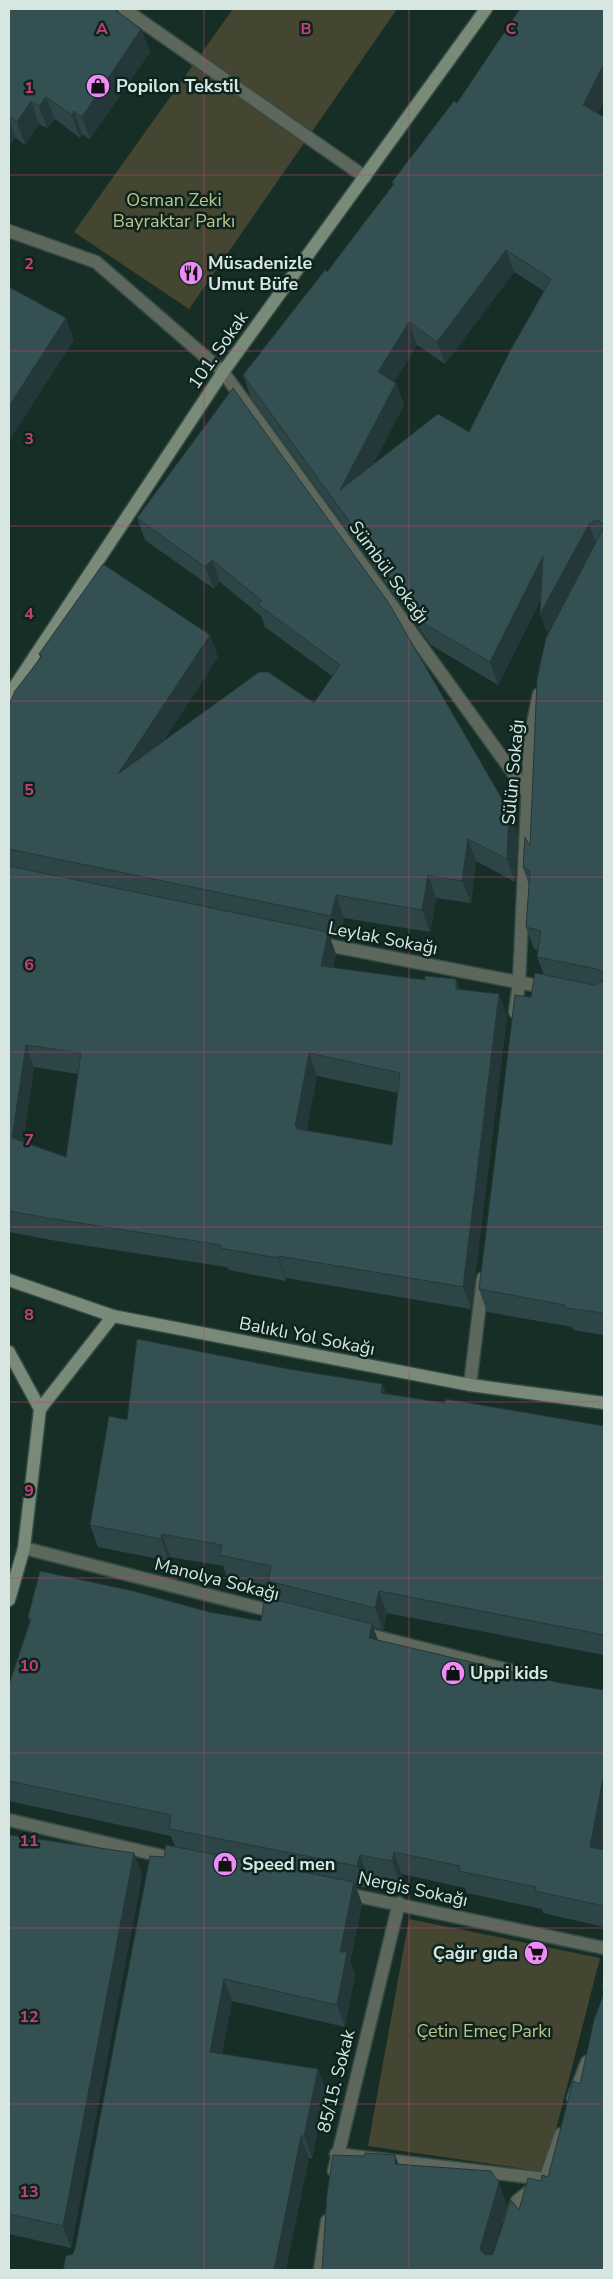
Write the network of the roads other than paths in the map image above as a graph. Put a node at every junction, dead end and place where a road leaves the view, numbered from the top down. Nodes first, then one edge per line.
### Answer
1 (124, 9) edge
2 (486, 9) edge
3 (365, 177) junction
4 (9, 231) edge
5 (222, 372) junction
6 (541, 685) edge
7 (9, 695) edge
8 (527, 792) junction
9 (301, 939) edge
10 (519, 982) junction
11 (557, 990) edge
12 (514, 1022) edge
13 (484, 1267) edge
14 (9, 1280) edge
15 (113, 1316) junction
16 (9, 1352) edge
17 (470, 1385) junction
18 (604, 1403) edge
19 (40, 1409) junction
20 (24, 1548) junction
21 (9, 1600) edge
22 (295, 1616) edge
23 (353, 1631) edge
24 (546, 1680) edge
25 (9, 1820) edge
26 (193, 1863) edge
27 (330, 1890) edge
28 (399, 1903) junction
29 (604, 1948) edge
30 (591, 2050) edge
31 (336, 2154) junction
32 (545, 2179) junction
33 (332, 2183) edge
34 (328, 2212) edge
35 (506, 2236) edge
36 (320, 2270) edge

1 - 3 street
2 - 3 street, 101. Sokak
3 - 5 street, 101. Sokak
4 - 5 street, Sümbül Sokağı
5 - 7 street, 101. Sokak
5 - 8 street, Sümbül Sokağı
6 - 8 street, Sülün Sokağı
8 - 10 street, Sülün Sokağı
9 - 10 street, Leylak Sokağı
10 - 11 street, Leylak Sokağı
10 - 12 street
13 - 17 street
14 - 15 street, Balıklı Yol Sokağı
15 - 17 street, Balıklı Yol Sokağı
15 - 19 street
16 - 19 street
17 - 18 street, Balıklı Yol Sokağı
19 - 20 street
20 - 21 street
20 - 22 street, Manolya Sokağı
23 - 24 street
25 - 26 street
27 - 28 street, Nergis Sokağı
28 - 29 street, Nergis Sokağı
28 - 31 street, 85/15. Sokak
30 - 32 street
31 - 32 street
31 - 33 street, 85/15. Sokak
32 - 35 street
34 - 36 street

